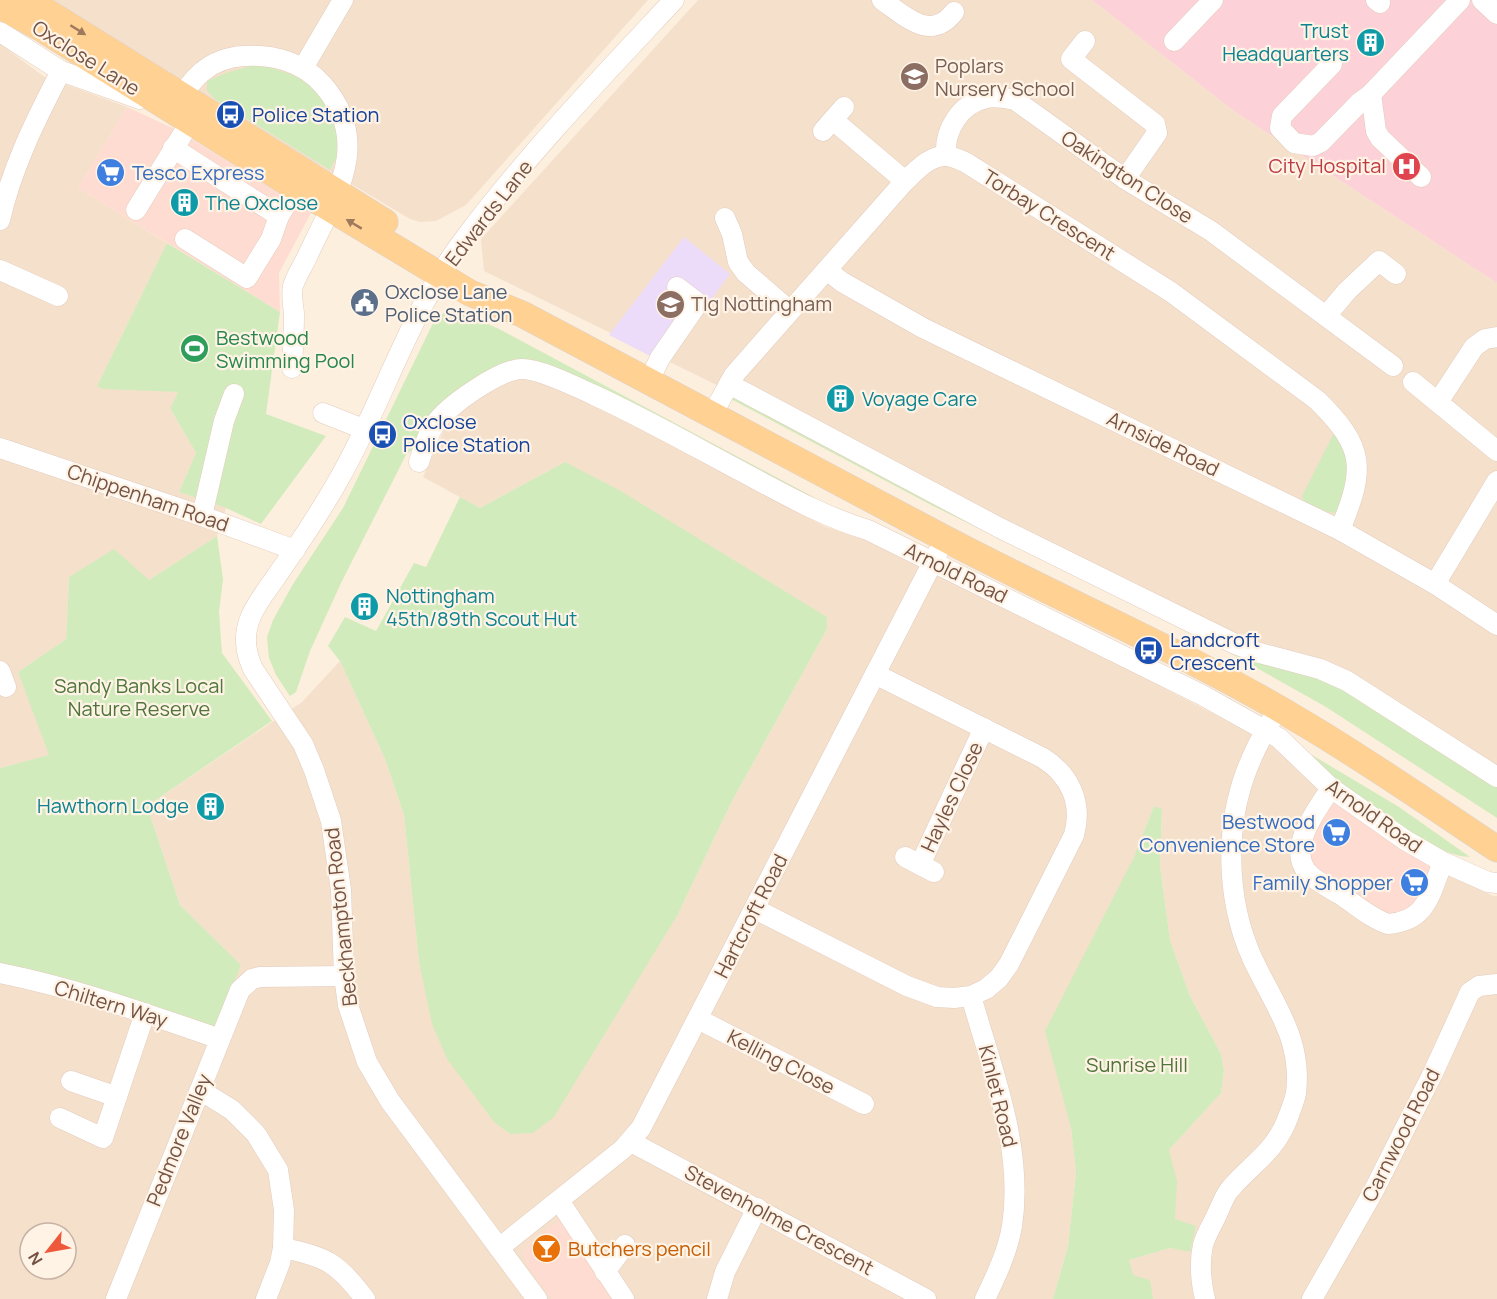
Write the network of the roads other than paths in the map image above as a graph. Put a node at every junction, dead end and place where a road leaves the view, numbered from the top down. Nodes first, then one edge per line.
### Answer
1 (343, 0) edge
2 (674, 0) edge
3 (882, 0) edge
4 (1213, 0) edge
5 (1460, 0) edge
6 (1482, 0) edge
7 (0, 6) edge
8 (42, 10) edge
9 (954, 12) dead end
10 (1497, 14) edge
11 (0, 32) edge
12 (1085, 41) dead end
13 (1174, 41) dead end
14 (1332, 64) dead end
15 (303, 68) junction
16 (61, 71) junction
17 (1371, 94) junction
18 (186, 108) junction
19 (833, 119) dead end
20 (173, 148) junction
21 (946, 156) junction
22 (1421, 177) dead end
23 (1125, 179) junction
24 (300, 180) junction
25 (905, 181) junction
26 (3, 194) edge
27 (333, 200) junction
28 (136, 210) dead end
29 (279, 216) junction
30 (0, 220) edge
31 (735, 228) dead end
32 (185, 239) dead end
33 (445, 269) junction
34 (0, 270) edge
35 (827, 270) junction
36 (1396, 274) dead end
37 (677, 287) dead end
38 (58, 296) dead end
39 (790, 311) junction
40 (1326, 316) junction
41 (1497, 337) edge
42 (1393, 366) dead end
43 (292, 368) dead end
44 (649, 381) junction
45 (1413, 382) dead end
46 (729, 384) junction
47 (234, 394) dead end
48 (1438, 402) junction
49 (323, 413) dead end
50 (712, 415) junction
51 (366, 430) junction
52 (0, 448) edge
53 (419, 462) dead end
54 (1496, 469) edge
55 (202, 516) junction
56 (1340, 530) junction
57 (945, 539) junction
58 (295, 550) junction
59 (933, 562) junction
60 (1435, 584) junction
61 (1497, 625) edge
62 (875, 674) junction
63 (1278, 709) junction
64 (984, 728) junction
65 (1265, 731) junction
66 (1497, 777) edge
67 (1331, 788) junction
68 (1497, 849) edge
69 (1443, 862) junction
70 (920, 865) dead end
71 (1497, 883) edge
72 (755, 909) junction
73 (0, 973) edge
74 (344, 976) junction
75 (1497, 984) edge
76 (971, 996) junction
77 (145, 1013) junction
78 (698, 1019) junction
79 (220, 1039) junction
80 (71, 1081) dead end
81 (200, 1090) junction
82 (117, 1097) junction
83 (864, 1104) dead end
84 (60, 1118) dead end
85 (631, 1142) junction
86 (560, 1202) junction
87 (757, 1208) junction
88 (625, 1245) dead end
89 (283, 1248) junction
90 (499, 1248) junction
91 (605, 1272) junction
92 (116, 1299) edge
93 (266, 1299) edge
94 (365, 1299) edge
95 (537, 1299) edge
96 (624, 1299) edge
97 (717, 1299) edge
98 (926, 1299) edge
99 (985, 1299) edge
100 (1205, 1299) edge
101 (1312, 1299) edge

1 - 15 street
2 - 33 street, Edwards Lane
3 - 9 street
4 - 13 street
5 - 17 street
6 - 10 street
7 - 8 main road, Oxclose Lane
8 - 18 main road, Oxclose Lane
11 - 16 street, Oxclose Lane
12 - 23 street
14 - 17 street
15 - 18 street
15 - 27 street
16 - 18 street, Oxclose Lane
16 - 26 street
17 - 22 street
18 - 20 street
18 - 24 main road, Oxclose Lane
19 - 25 street
20 - 28 street
20 - 29 street
21 - 23 street, Oakington Close
21 - 25 street
21 - 56 street, Torbay Crescent
23 - 40 street, Oakington Close
24 - 27 main road, Oxclose Lane
24 - 29 street
25 - 35 street
26 - 30 street
27 - 33 main road, Oxclose Lane
27 - 43 street
29 - 32 street
31 - 39 street
33 - 44 main road, Arnold Road
33 - 51 street, Edwards Lane
34 - 38 street
35 - 39 street
35 - 56 street, Arnside Road
36 - 40 street
37 - 44 street
39 - 46 street
40 - 42 street, Oakington Close
41 - 48 street
44 - 50 main road, Arnold Road
45 - 48 street
46 - 50 street
46 - 66 street
47 - 55 street
48 - 54 street
49 - 51 street
50 - 57 main road, Arnold Road
51 - 58 street, Edwards Lane
52 - 55 street, Chippenham Road
53 - 59 street, Arnold Road
54 - 60 street
55 - 58 street, Chippenham Road
56 - 60 street, Arnside Road
57 - 59 street, Hartcroft Road
57 - 63 main road, Arnold Road
58 - 74 street, Beckhampton Road
59 - 62 street, Hartcroft Road
59 - 65 street, Arnold Road
60 - 61 street, Arnside Road
62 - 64 street
62 - 72 street, Hartcroft Road
63 - 65 street
63 - 68 main road, Arnold Road
64 - 70 street, Hayles Close
64 - 76 street
65 - 67 street, Arnold Road
65 - 100 street
67 - 69 street, Arnold Road
67 - 69 street
69 - 71 street, Arnold Road
72 - 76 street
72 - 78 street, Hartcroft Road
73 - 77 street, Chiltern Way
74 - 79 street, Pedmore Valley
74 - 90 street, Beckhampton Road
75 - 101 street, Carnwood Road
76 - 99 street, Kinlet Road
77 - 79 street, Chiltern Way
77 - 82 street
78 - 83 street, Kelling Close
78 - 85 street, Hartcroft Road
79 - 81 street, Pedmore Valley
80 - 82 street
81 - 89 street
81 - 92 street, Pedmore Valley
82 - 84 street
85 - 86 street, Hartcroft Road
85 - 87 street, Stevenholme Crescent
86 - 90 street, Hartcroft Road
86 - 91 street
87 - 97 street
87 - 98 street, Stevenholme Crescent
88 - 91 street
89 - 93 street
89 - 94 street
90 - 95 street, Beckhampton Road
91 - 96 street

